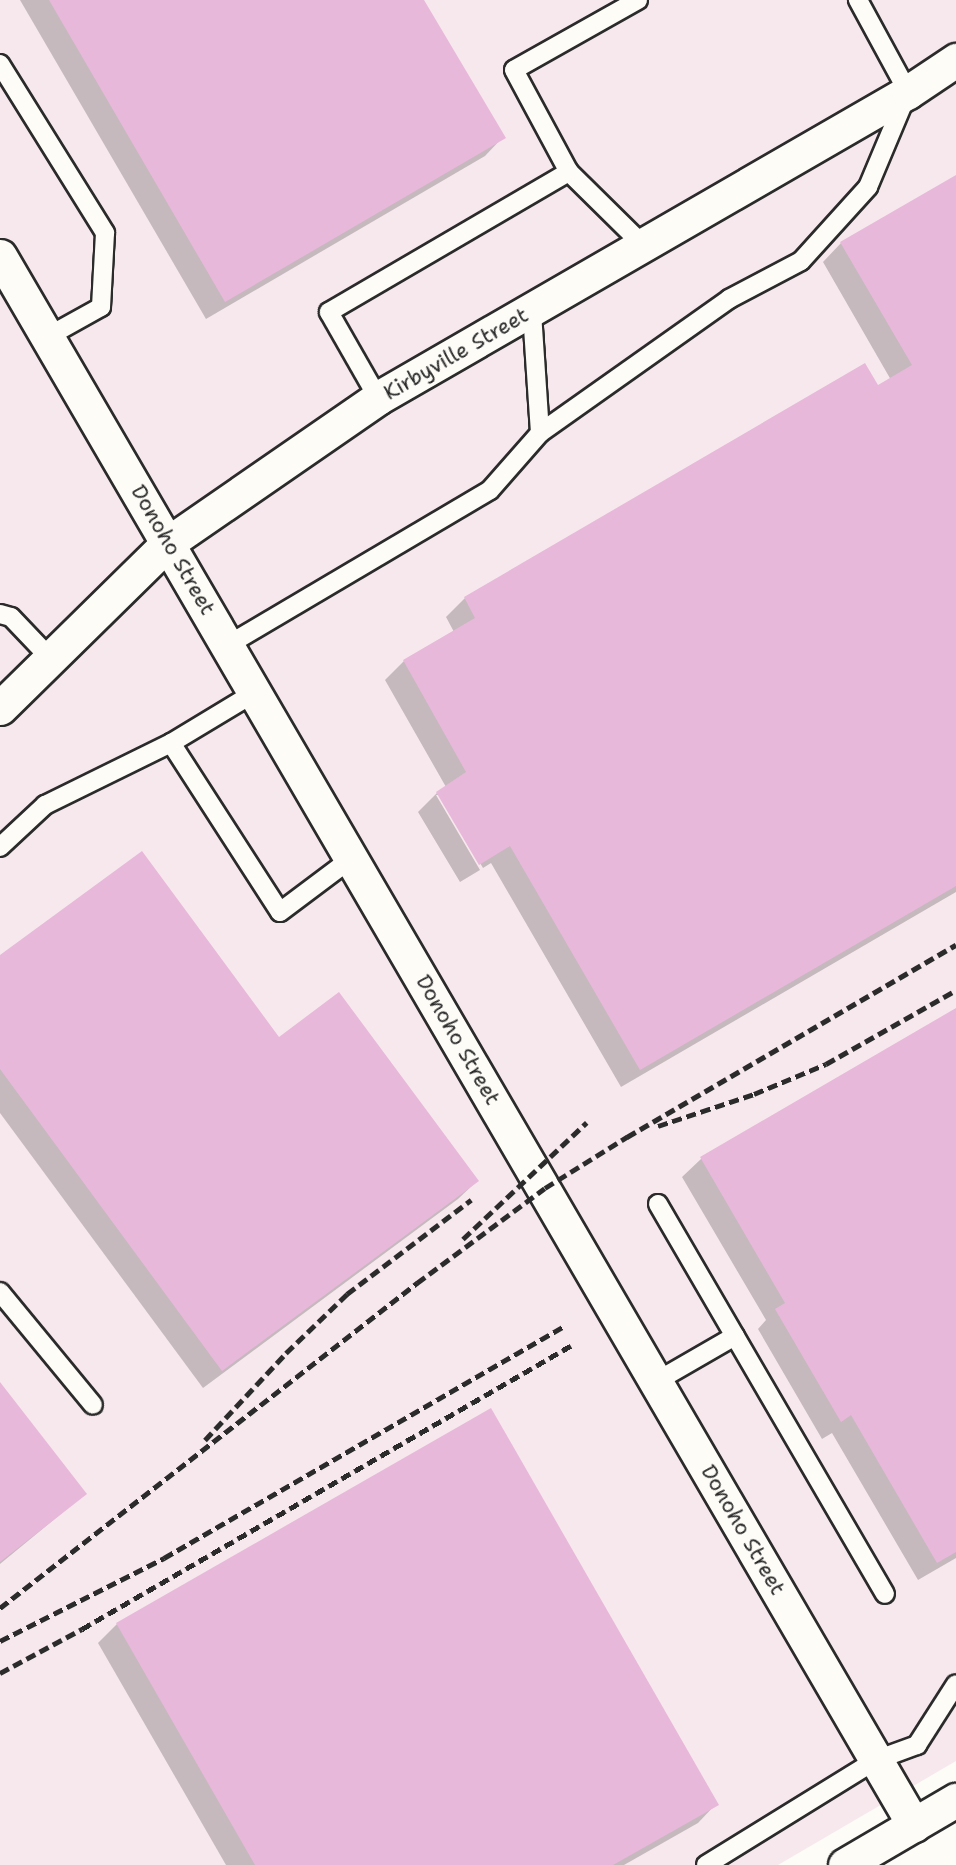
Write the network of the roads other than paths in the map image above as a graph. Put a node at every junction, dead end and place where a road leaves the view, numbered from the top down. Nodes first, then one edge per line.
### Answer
1 (638, 0) edge
2 (858, 0) edge
3 (956, 60) edge
4 (0, 64) edge
5 (908, 92) junction
6 (569, 172) junction
7 (643, 245) junction
8 (0, 256) edge
9 (532, 311) junction
10 (47, 337) junction
11 (378, 398) junction
12 (540, 433) junction
13 (169, 543) junction
14 (0, 614) edge
15 (229, 645) junction
16 (51, 659) junction
17 (254, 692) junction
18 (0, 708) edge
19 (171, 743) junction
20 (0, 847) edge
21 (352, 858) junction
22 (658, 1204) dead end
23 (0, 1292) edge
24 (735, 1336) junction
25 (657, 1381) junction
26 (93, 1405) dead end
27 (885, 1594) dead end
28 (956, 1684) edge
29 (876, 1760) junction
30 (956, 1800) edge
31 (914, 1825) junction
32 (706, 1865) edge
33 (845, 1865) edge

1 - 6 lane
2 - 5 lane
3 - 5 street, Kirbyville Street
4 - 10 lane
5 - 7 street, Kirbyville Street
5 - 12 lane
6 - 7 lane
6 - 11 lane
7 - 9 street, Kirbyville Street
8 - 10 street, Donoho Street
9 - 11 street, Kirbyville Street
9 - 12 lane
10 - 13 street, Donoho Street
11 - 13 street, Kirbyville Street
12 - 15 lane
13 - 15 street, Donoho Street
13 - 16 street, Kirbyville Street
14 - 16 lane
15 - 17 street, Donoho Street
16 - 18 street, Kirbyville Street
17 - 19 lane
17 - 21 street, Donoho Street
19 - 20 lane
19 - 21 lane
21 - 25 street, Donoho Street
22 - 24 lane
23 - 26 lane
24 - 25 lane
24 - 27 lane
25 - 29 street, Donoho Street
28 - 29 lane
29 - 31 street, Donoho Street
29 - 32 lane
30 - 31 street
31 - 33 street

